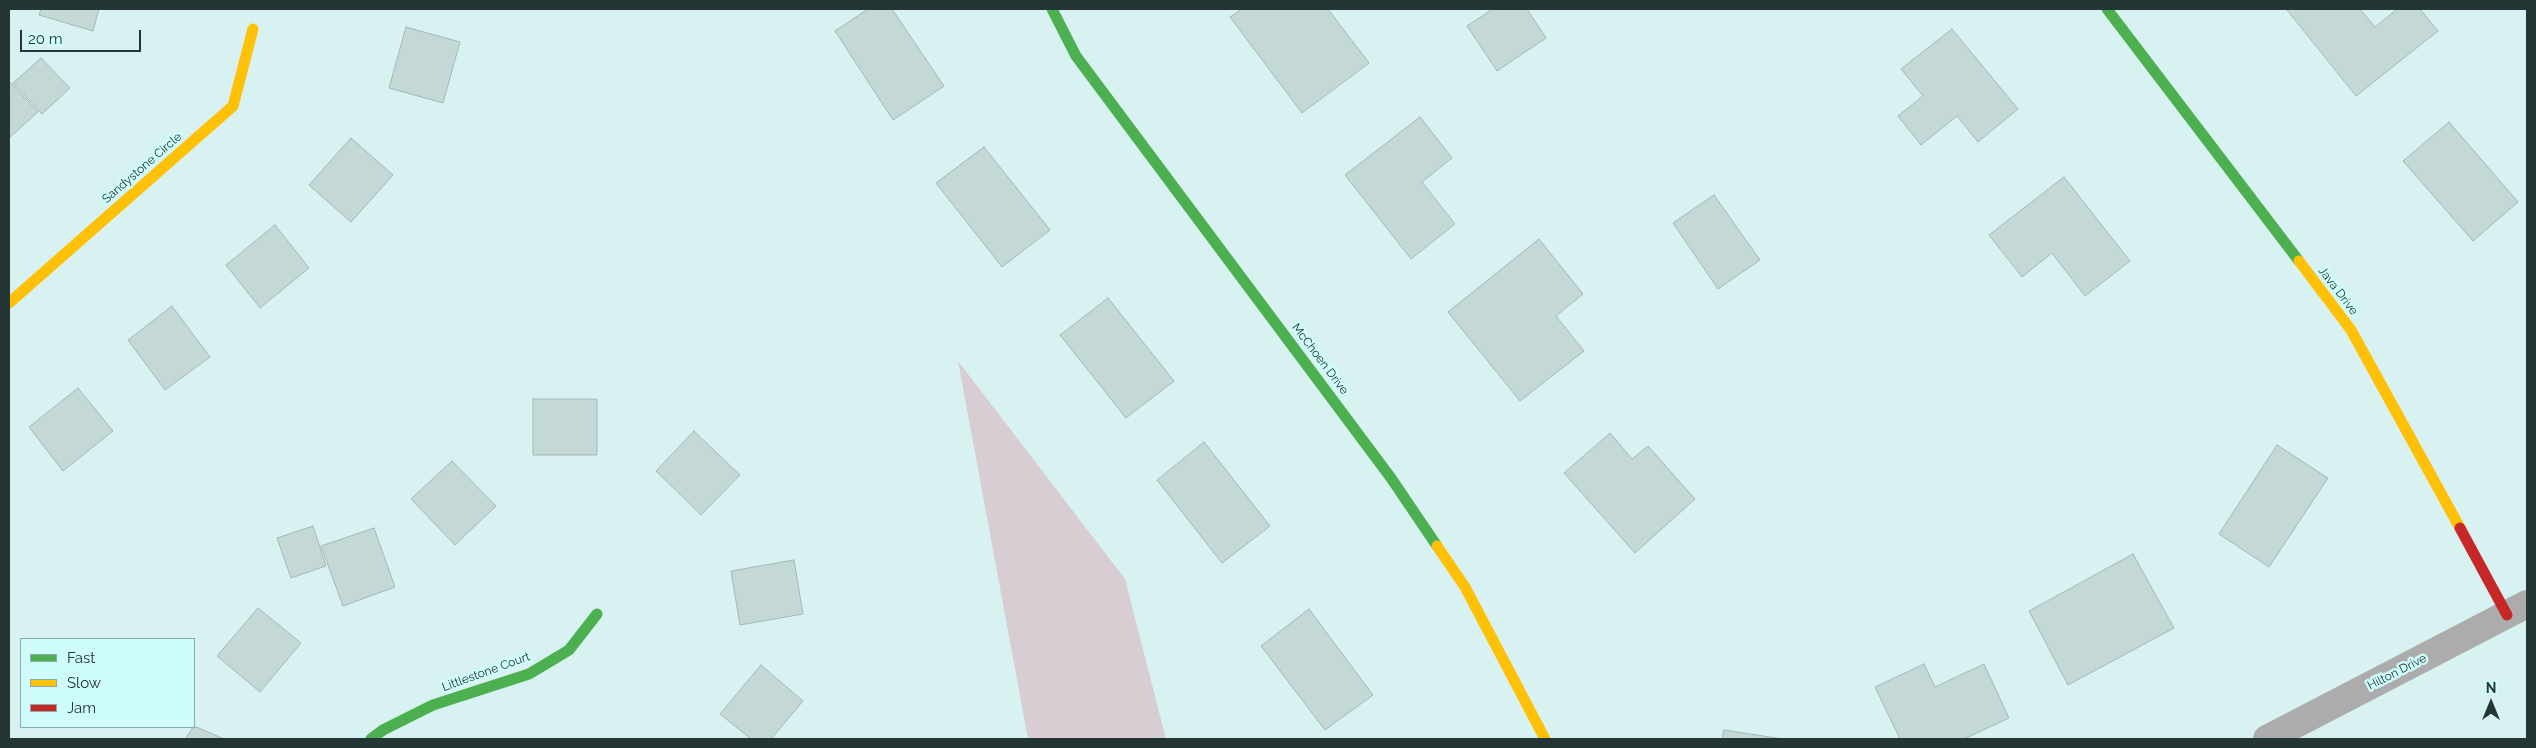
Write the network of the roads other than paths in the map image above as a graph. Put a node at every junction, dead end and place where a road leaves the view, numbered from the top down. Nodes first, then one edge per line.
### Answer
1 (1052, 9) edge
2 (2107, 9) edge
3 (252, 29) dead end
4 (9, 303) edge
5 (2517, 610) edge
6 (596, 614) dead end
7 (371, 739) edge
8 (1545, 739) edge
9 (2267, 739) edge

1 - 8 street, McChoen Drive
2 - 5 street, Java Drive
3 - 4 street, Sandystone Circle
5 - 9 street, Hilton Drive
6 - 7 street, Littlestone Court

